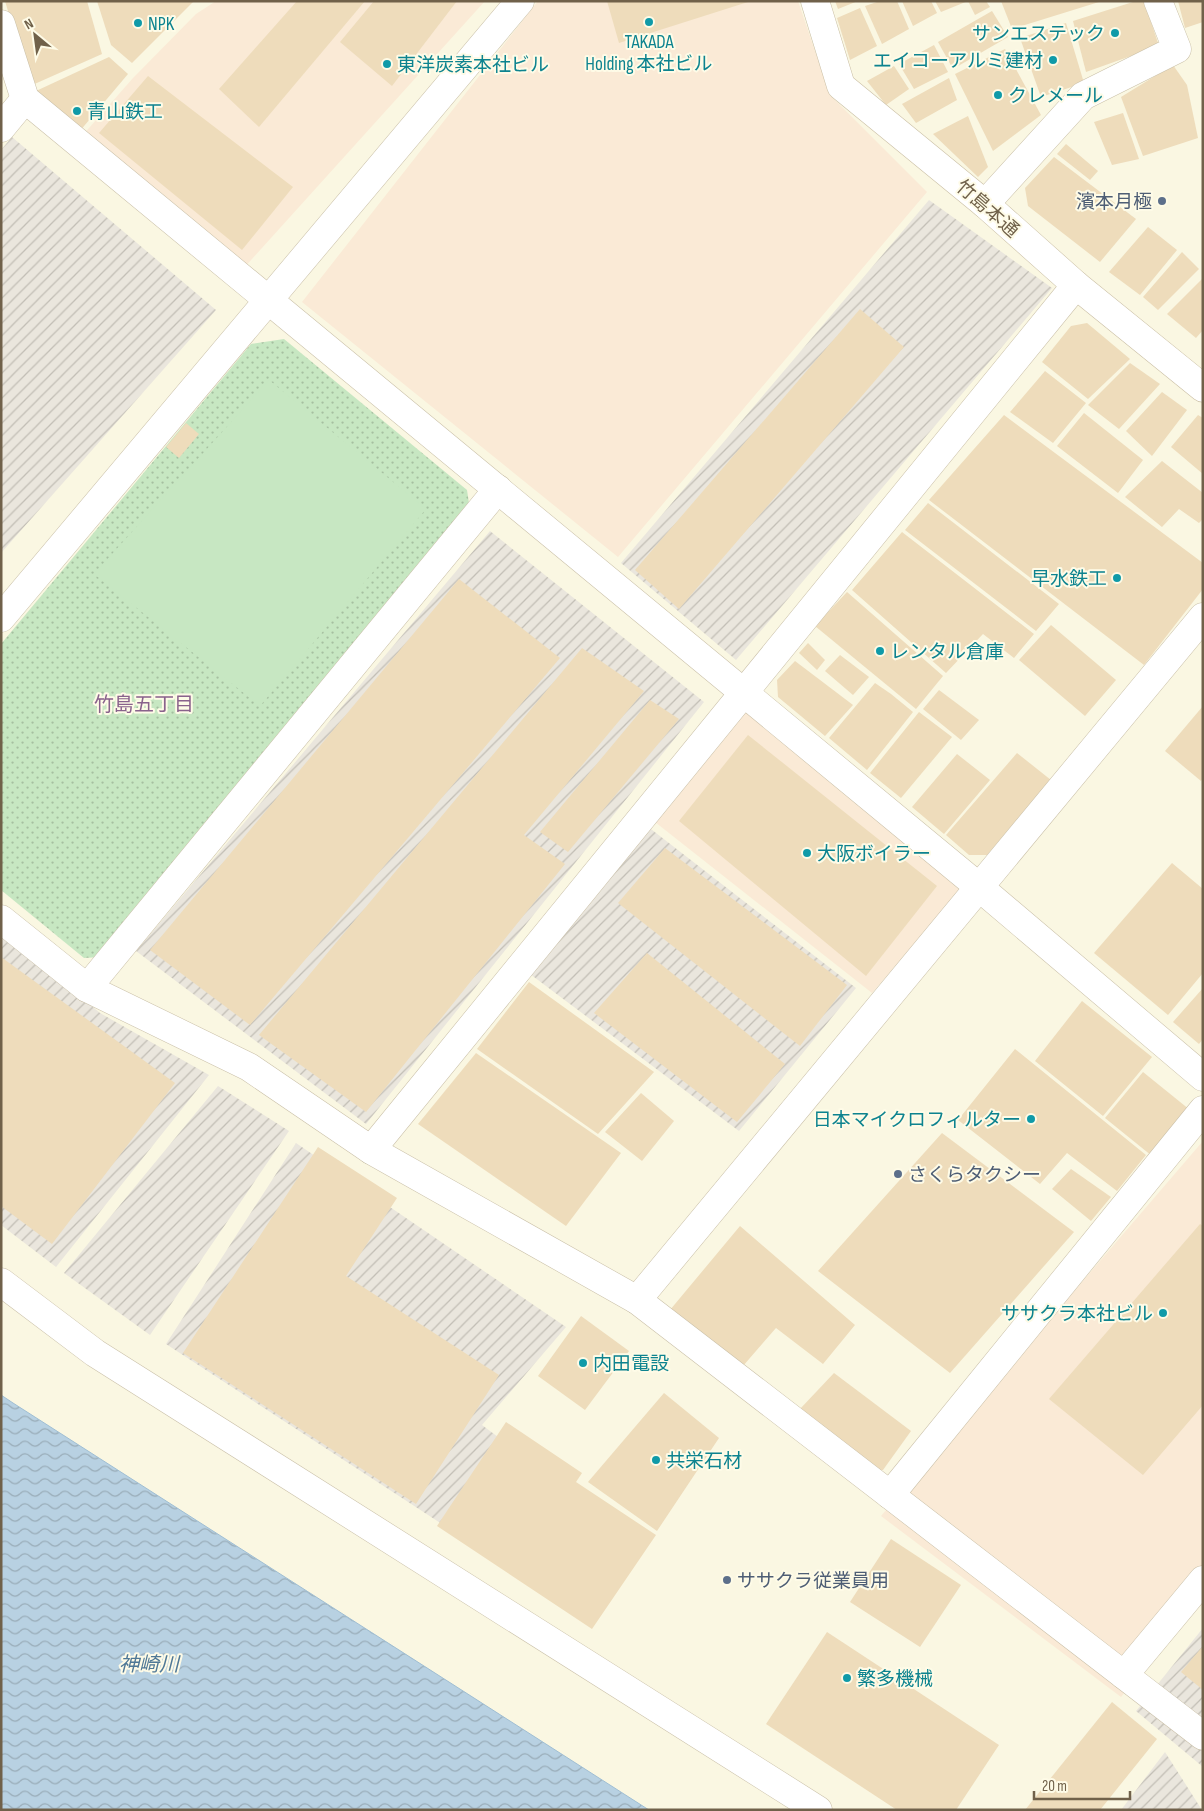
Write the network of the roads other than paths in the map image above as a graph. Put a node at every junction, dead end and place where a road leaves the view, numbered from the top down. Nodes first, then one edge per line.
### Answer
1 (520, 1) edge
2 (815, 1) edge
3 (1158, 1) edge
4 (1, 24) edge
5 (25, 98) junction
6 (1, 128) edge
7 (985, 204) junction
8 (1076, 285) junction
9 (269, 300) junction
10 (1203, 388) edge
11 (498, 489) junction
12 (1203, 617) edge
13 (1, 618) edge
14 (744, 692) junction
15 (979, 887) junction
16 (1, 919) edge
17 (87, 988) junction
18 (1203, 1077) edge
19 (1203, 1110) edge
20 (371, 1150) junction
21 (1, 1282) edge
22 (637, 1300) junction
23 (890, 1495) junction
24 (1203, 1580) edge
25 (1124, 1675) junction
26 (1203, 1736) edge
27 (818, 1810) edge

1 - 9 street
2 - 7 street, 竹島本通
3 - 7 street
4 - 5 street
5 - 6 street
5 - 9 street
7 - 8 street, 竹島本通
8 - 10 street, 竹島本通
8 - 14 street
9 - 11 street
9 - 13 street
11 - 14 street
11 - 17 street
12 - 15 street
14 - 15 street
14 - 20 street
15 - 18 street
15 - 22 street
16 - 17 street
17 - 20 street
19 - 23 street
20 - 22 street
21 - 27 street
22 - 23 street
23 - 25 street
24 - 25 street
25 - 26 street

